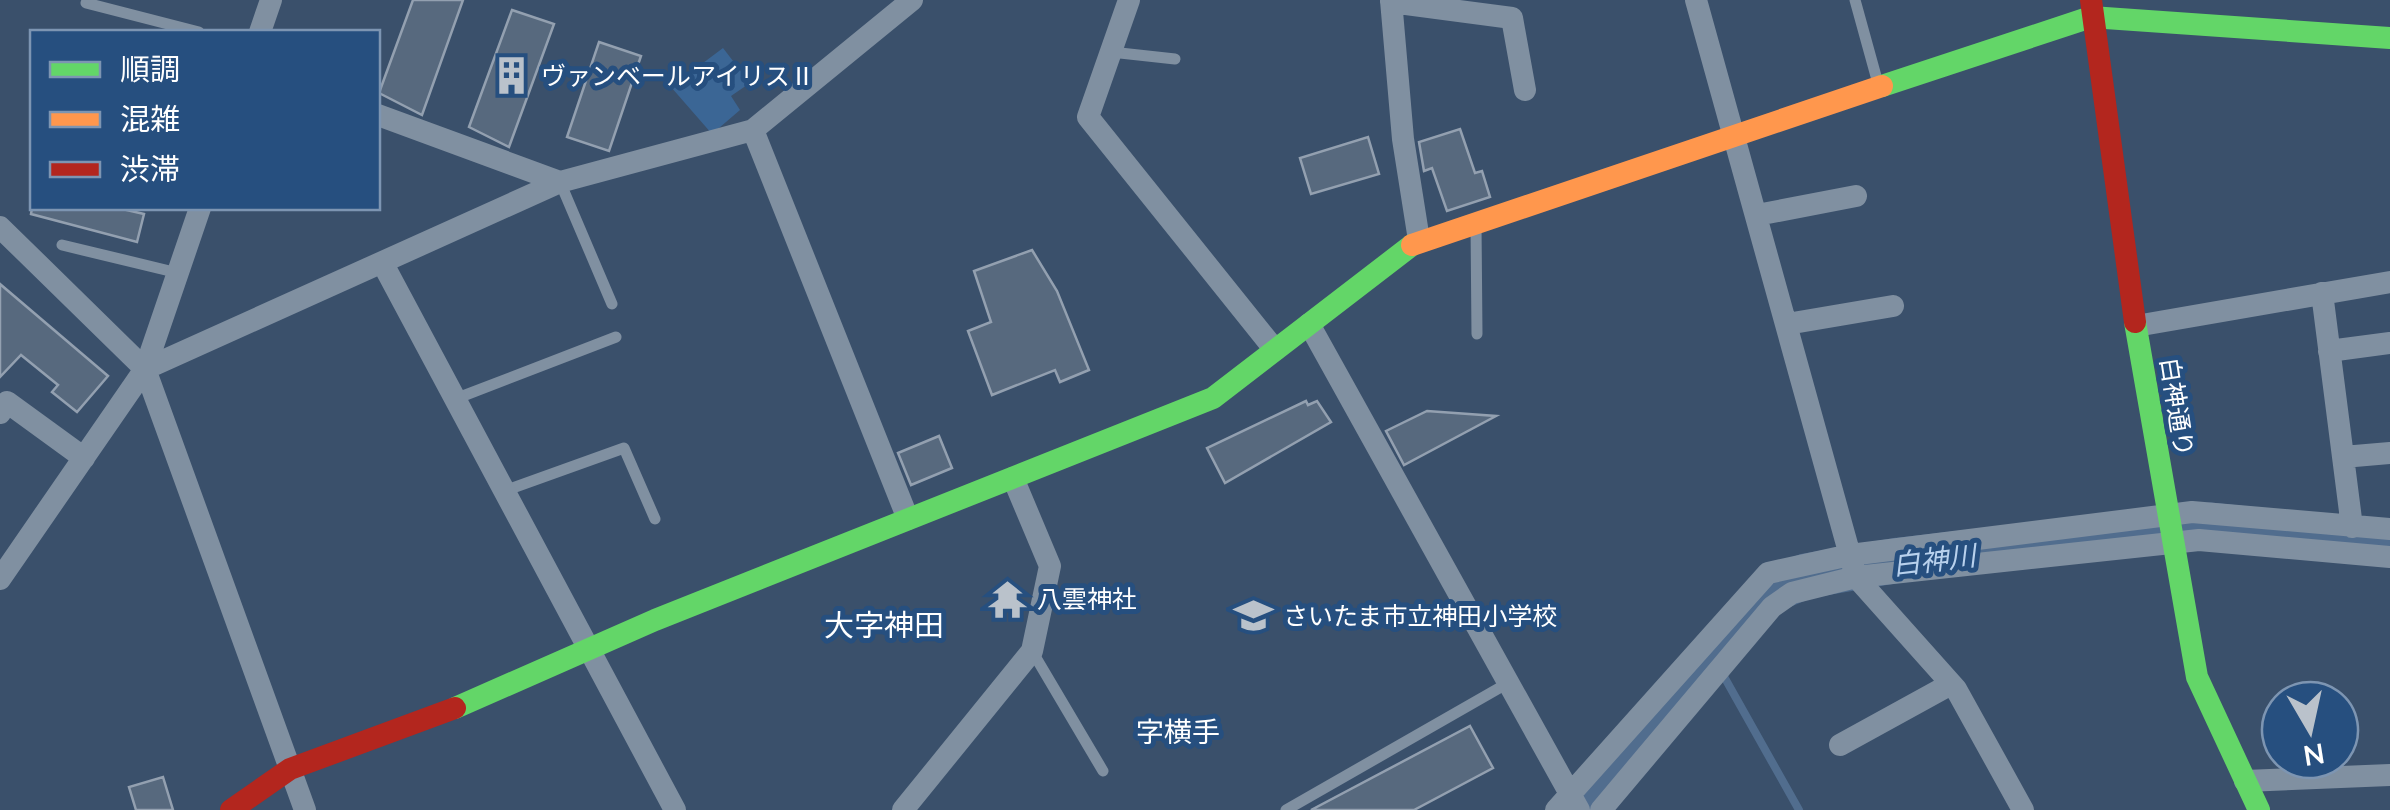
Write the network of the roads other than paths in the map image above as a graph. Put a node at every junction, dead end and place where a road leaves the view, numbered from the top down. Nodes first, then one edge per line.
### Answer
1 (271, 0) edge
2 (912, 0) edge
3 (1129, 0) edge
4 (1696, 0) edge
5 (1855, 0) edge
6 (1391, 1) edge
7 (86, 3) dead end
8 (2091, 8) edge
9 (192, 30) edge
10 (261, 30) edge
11 (2390, 38) edge
12 (1110, 52) junction
13 (1175, 58) dead end
14 (1879, 88) junction
15 (1524, 90) dead end
16 (380, 116) edge
17 (754, 130) junction
18 (1736, 136) junction
19 (560, 182) junction
20 (1856, 196) dead end
21 (199, 210) edge
22 (1757, 215) junction
23 (1476, 221) junction
24 (0, 227) edge
25 (1419, 240) junction
26 (62, 245) dead end
27 (384, 264) junction
28 (178, 273) junction
29 (2390, 282) edge
30 (2322, 294) junction
31 (612, 304) dead end
32 (1893, 306) dead end
33 (1309, 324) junction
34 (1787, 324) junction
35 (2136, 326) junction
36 (1477, 334) dead end
37 (616, 337) dead end
38 (2390, 343) edge
39 (1275, 350) junction
40 (2329, 351) junction
41 (146, 370) junction
42 (454, 399) junction
43 (0, 413) edge
44 (2390, 453) edge
45 (2343, 457) junction
46 (84, 458) junction
47 (1013, 478) junction
48 (504, 491) junction
49 (655, 519) dead end
50 (908, 520) junction
51 (2352, 526) junction
52 (2170, 529) junction
53 (2390, 529) edge
54 (2390, 557) edge
55 (1853, 567) junction
56 (0, 579) edge
57 (590, 649) junction
58 (1032, 651) junction
59 (1508, 683) junction
60 (1951, 684) junction
61 (1840, 746) dead end
62 (290, 769) junction
63 (1103, 770) dead end
64 (2390, 775) edge
65 (2245, 781) junction
66 (1568, 805) edge
67 (910, 807) edge
68 (231, 810) edge
69 (304, 810) edge
70 (676, 810) edge
71 (1286, 810) edge
72 (1601, 810) edge
73 (2023, 810) edge
74 (2259, 810) edge

1 - 10 street
2 - 17 street
3 - 12 street
4 - 18 street
5 - 14 lane
6 - 15 street
6 - 25 street
7 - 9 lane
8 - 11 street
8 - 14 street
8 - 35 street, 白神通り
12 - 13 lane
12 - 39 street
14 - 18 street
16 - 19 street
17 - 19 street
17 - 50 street
18 - 22 street
18 - 23 street
19 - 27 street
19 - 31 lane
20 - 22 street
21 - 28 street
22 - 34 street
23 - 25 street
23 - 36 lane
24 - 41 street
25 - 33 street
26 - 28 lane
27 - 41 street
27 - 42 street
28 - 41 street
29 - 30 street
30 - 35 street
30 - 40 street
32 - 34 street
33 - 39 street
33 - 59 street
34 - 55 street
35 - 52 street, 白神通り
37 - 42 lane
38 - 40 street
39 - 47 street
40 - 45 street
41 - 46 street
41 - 62 street
42 - 48 street
43 - 46 street
44 - 45 street
45 - 51 street
46 - 56 street
47 - 50 street
47 - 58 street
48 - 49 lane
48 - 57 street
50 - 57 street
51 - 52 street
51 - 53 street
52 - 54 street
52 - 55 street
52 - 65 street, 白神通り
55 - 60 street
55 - 66 street
55 - 72 street
57 - 62 street
57 - 70 street
58 - 63 lane
58 - 67 street
59 - 66 street
59 - 71 lane
60 - 61 street
60 - 73 street
62 - 68 street
62 - 69 street
64 - 65 street
65 - 74 street, 白神通り

